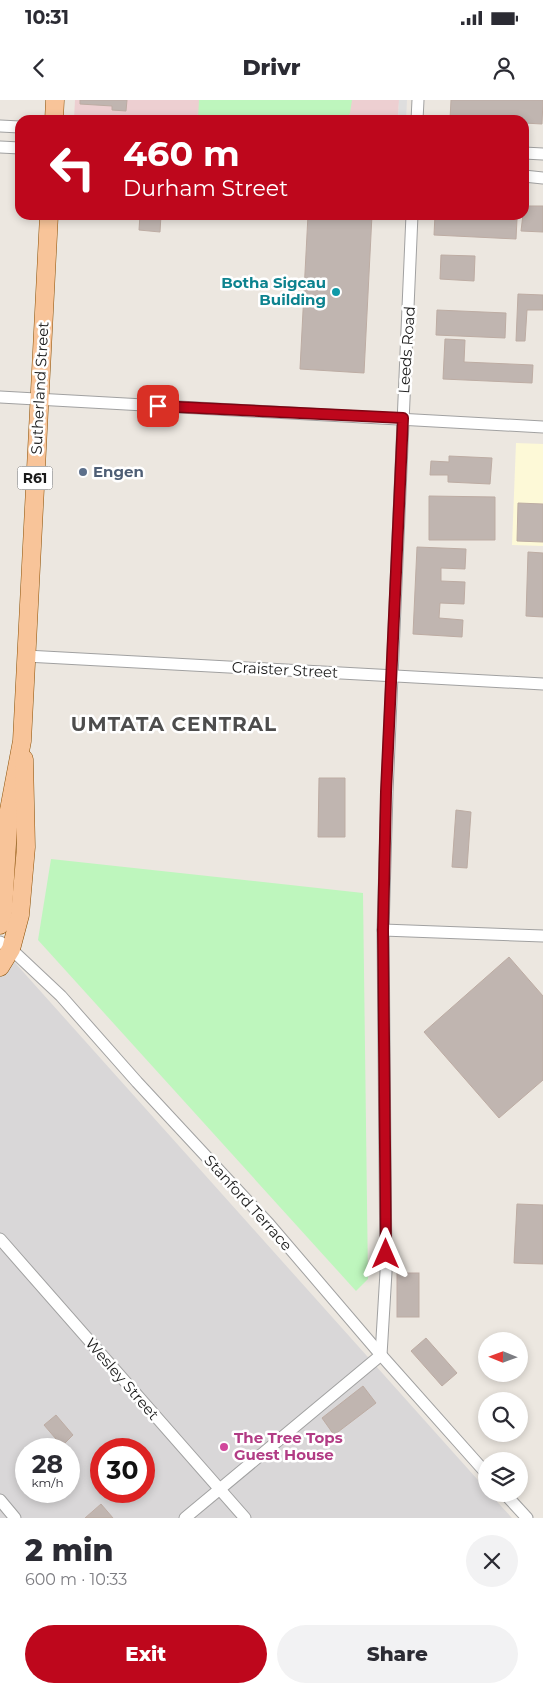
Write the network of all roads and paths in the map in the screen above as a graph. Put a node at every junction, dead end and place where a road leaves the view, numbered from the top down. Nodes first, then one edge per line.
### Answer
1 (55, 100) edge
2 (418, 100) edge
3 (54, 115) edge
4 (417, 115) edge
5 (0, 126) edge
6 (15, 127) edge
7 (0, 147) edge
8 (15, 148) edge
9 (529, 154) edge
10 (543, 154) edge
11 (529, 177) edge
12 (543, 178) edge
13 (49, 220) edge
14 (412, 220) edge
15 (0, 397) edge
16 (40, 400) junction
17 (403, 418) junction
18 (543, 427) edge
19 (26, 656) junction
20 (392, 675) junction
21 (543, 684) edge
22 (22, 741) junction
23 (0, 925) edge
24 (383, 930) junction
25 (543, 936) edge
26 (6, 945) edge
27 (0, 967) edge
28 (0, 1239) edge
29 (380, 1355) junction
30 (478, 1464) edge
31 (218, 1488) junction
32 (0, 1500) edge
33 (512, 1502) edge
34 (15, 1518) edge
35 (185, 1518) edge
36 (245, 1518) edge
37 (527, 1518) edge

1 - 3 main road
2 - 4 street
5 - 6 street
7 - 8 street
9 - 10 street
11 - 12 street
13 - 16 main road, Sutherland Street / R61
14 - 17 street, Leeds Road
15 - 16 street
16 - 17 street
16 - 19 main road, Sutherland Street / R61
17 - 18 street
17 - 20 street, Leeds Road
19 - 20 street, Craister Street
19 - 22 main road, Sutherland Street / R61
20 - 21 street, Craister Street
20 - 24 street, Leeds Road
22 - 23 main road, Sutherland Street / R61
22 - 26 main road, Sutherland Street / R61
24 - 25 street
24 - 29 street, Leeds Road
26 - 27 main road, Sutherland Street / R61
26 - 29 street, Stanford Terrace
28 - 31 street, Wesley Street
29 - 30 street, Stanford Terrace
29 - 31 street
31 - 35 street
31 - 36 street, Wesley Street
32 - 34 street
33 - 37 street

